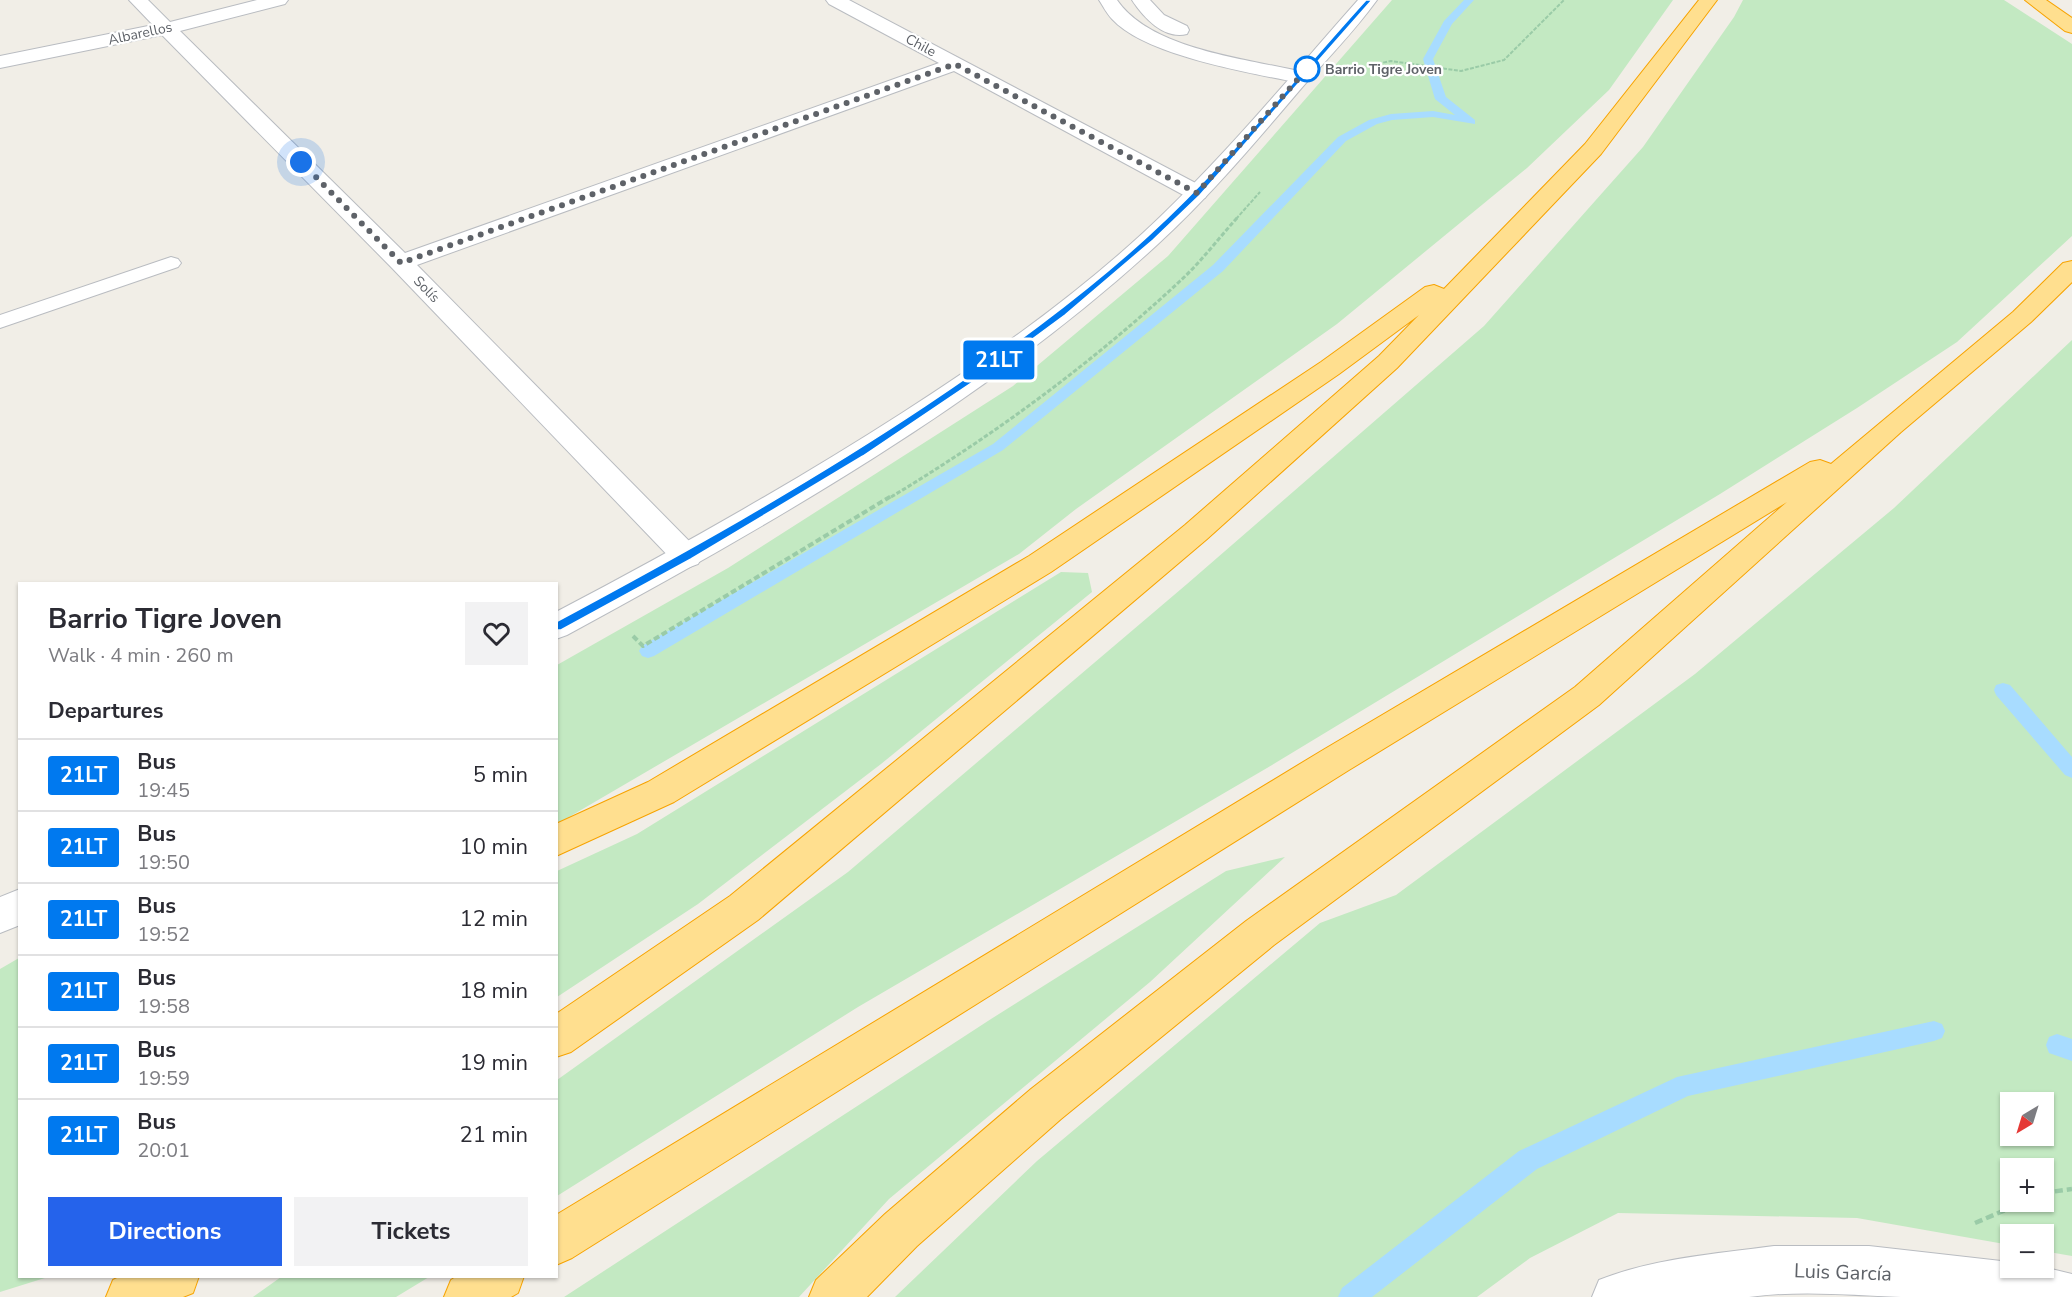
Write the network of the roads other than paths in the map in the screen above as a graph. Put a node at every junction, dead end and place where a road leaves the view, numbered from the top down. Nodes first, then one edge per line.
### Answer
1 (138, 0) edge
2 (279, 0) edge
3 (835, 0) edge
4 (1108, 0) edge
5 (1142, 0) edge
6 (1368, 0) edge
7 (1707, 0) edge
8 (2034, 0) edge
9 (2072, 27) edge
10 (168, 28) junction
11 (1247, 47) dead end
12 (1269, 51) dead end
13 (0, 62) edge
14 (955, 64) junction
15 (1307, 69) junction
16 (1197, 193) junction
17 (1501, 243) junction
18 (171, 263) dead end
19 (401, 263) junction
20 (2072, 268) edge
21 (0, 322) edge
22 (1891, 426) junction
23 (687, 557) junction
24 (558, 626) edge
25 (558, 840) edge
26 (18, 907) edge
27 (0, 916) edge
28 (558, 1037) edge
29 (558, 1241) edge
30 (172, 1278) edge
31 (498, 1278) edge
32 (130, 1297) edge
33 (468, 1297) edge
34 (832, 1297) edge
35 (1616, 1297) edge
36 (2071, 1297) edge

1 - 10 street, Solís
2 - 10 street, Albarellos
3 - 14 street, Chile
4 - 15 street
5 - 11 street
6 - 15 street
7 - 17 highway
8 - 9 highway
10 - 13 street, Albarellos
10 - 19 street, Solís
12 - 15 street
14 - 16 street, Chile
14 - 19 street
15 - 16 street
16 - 23 street
17 - 25 highway
17 - 28 highway
18 - 21 lane
19 - 23 street, Solís
20 - 22 highway
22 - 29 highway
22 - 34 highway
23 - 24 street
26 - 27 street
30 - 32 highway
31 - 33 highway
35 - 36 street, Luis García

